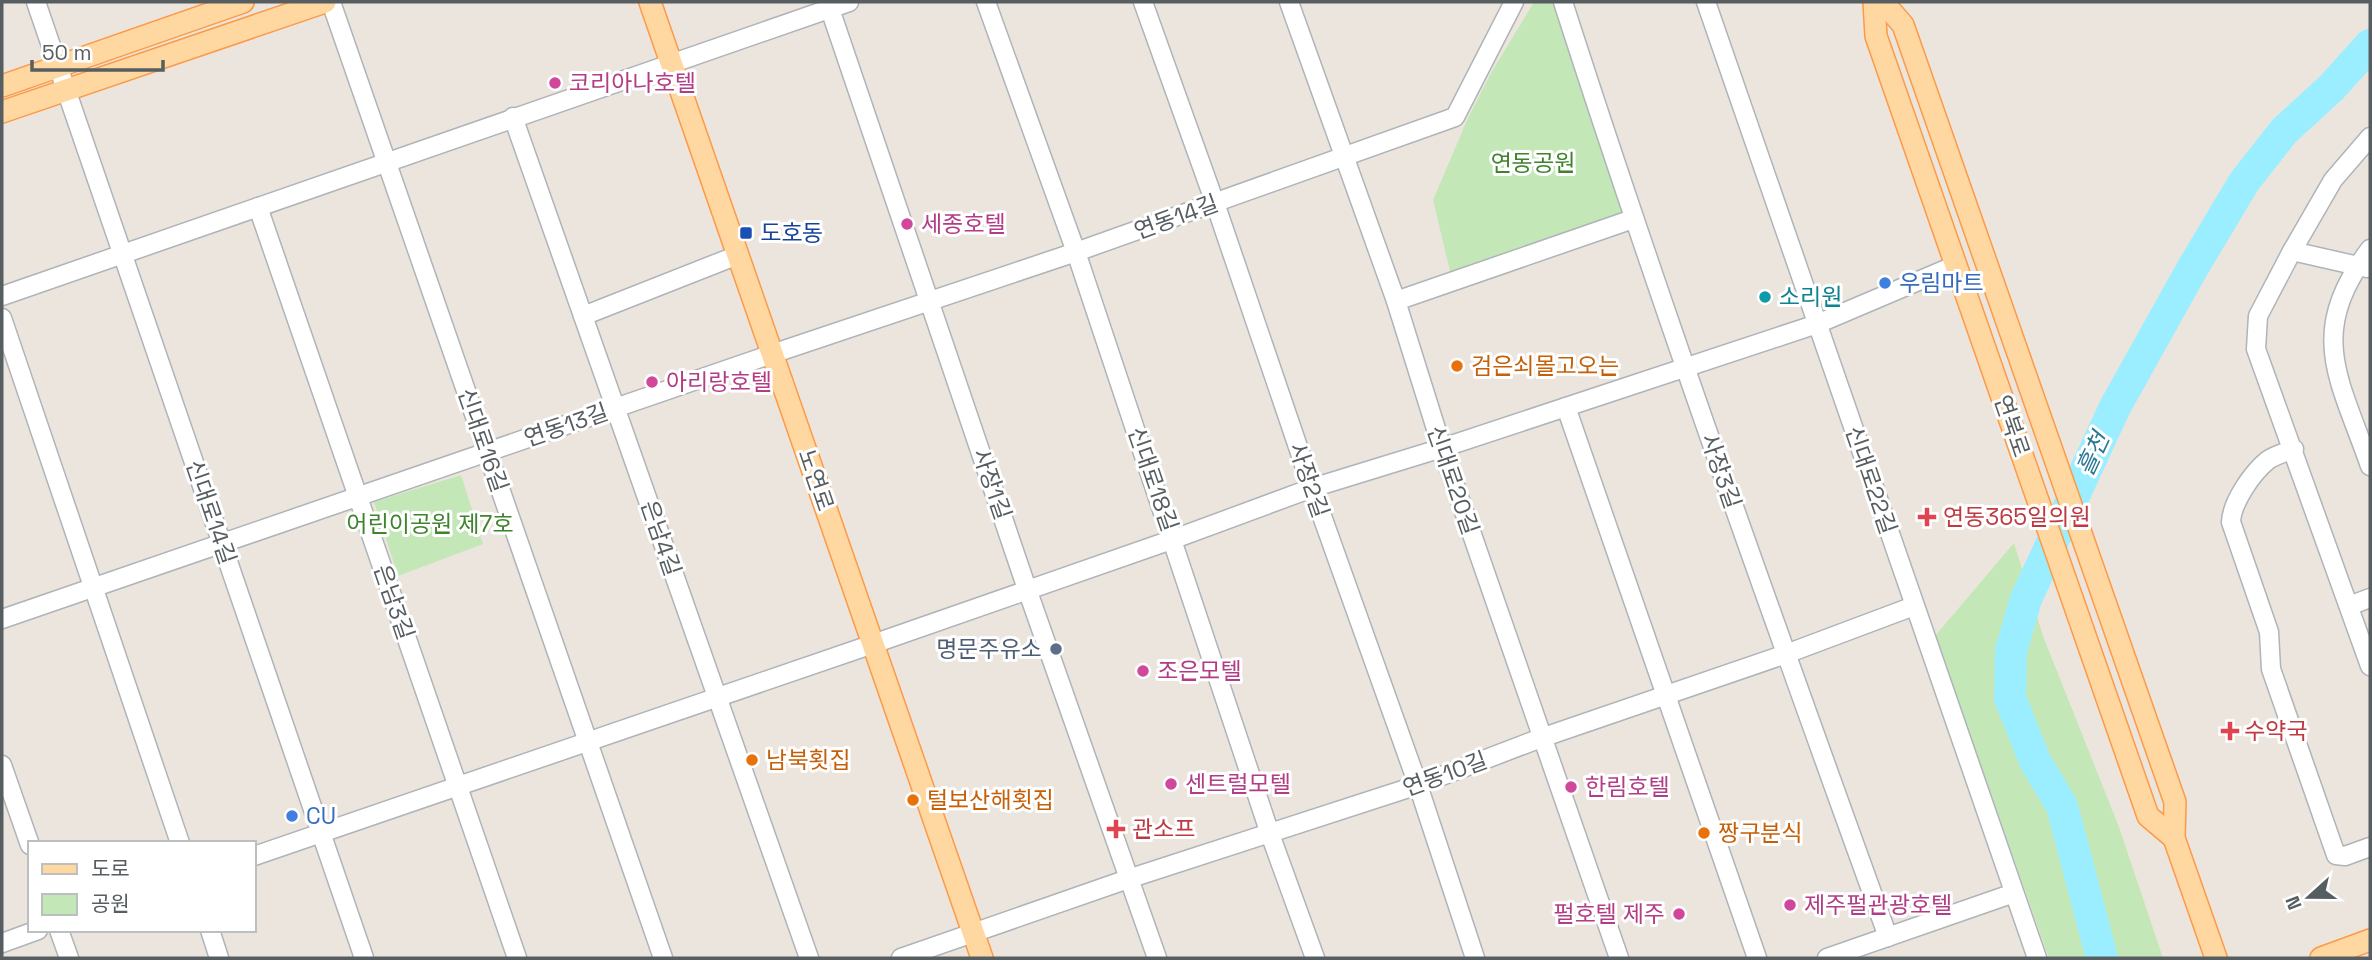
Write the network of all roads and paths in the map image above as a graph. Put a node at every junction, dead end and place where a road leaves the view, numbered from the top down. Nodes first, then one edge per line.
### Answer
1 (36, 2) edge
2 (243, 2) edge
3 (328, 2) edge
4 (650, 2) edge
5 (849, 2) edge
6 (986, 2) edge
7 (1143, 2) edge
8 (1289, 2) edge
9 (1514, 2) edge
10 (1563, 2) edge
11 (1706, 2) edge
12 (1874, 2) edge
13 (1883, 2) edge
14 (830, 9) junction
15 (671, 62) junction
16 (59, 65) junction
17 (2, 86) edge
18 (67, 89) junction
19 (2, 112) edge
20 (513, 117) junction
21 (2370, 137) edge
22 (1344, 157) junction
23 (386, 162) junction
24 (1215, 203) junction
25 (258, 206) junction
26 (1633, 219) junction
27 (2370, 249) edge
28 (2292, 251) junction
29 (1076, 252) junction
30 (123, 254) junction
31 (738, 255) junction
32 (1956, 265) junction
33 (2364, 268) edge
34 (2, 296) edge
35 (1396, 301) junction
36 (931, 302) junction
37 (583, 316) junction
38 (2, 318) edge
39 (1817, 324) junction
40 (772, 354) junction
41 (1684, 367) junction
42 (1566, 407) junction
43 (615, 408) junction
44 (1442, 448) junction
45 (2294, 449) junction
46 (487, 452) junction
47 (2370, 466) edge
48 (1312, 488) junction
49 (358, 496) junction
50 (1174, 539) junction
51 (222, 543) junction
52 (93, 587) junction
53 (1027, 589) junction
54 (2370, 598) edge
55 (1914, 606) junction
56 (2349, 606) junction
57 (2, 619) edge
58 (873, 645) junction
59 (1786, 654) junction
60 (2370, 666) edge
61 (1666, 695) junction
62 (718, 698) junction
63 (1541, 738) junction
64 (588, 742) junction
65 (2, 765) edge
66 (1418, 785) junction
67 (458, 787) junction
68 (321, 833) junction
69 (1270, 834) junction
70 (2174, 838) junction
71 (29, 841) edge
72 (179, 841) edge
73 (2370, 847) edge
74 (256, 855) edge
75 (1128, 878) junction
76 (2014, 892) junction
77 (32, 932) edge
78 (61, 932) edge
79 (211, 932) edge
80 (973, 935) junction
81 (1888, 937) junction
82 (2370, 940) edge
83 (2, 943) edge
84 (69, 958) edge
85 (219, 958) edge
86 (364, 958) edge
87 (517, 958) edge
88 (663, 958) edge
89 (809, 958) edge
90 (901, 958) edge
91 (982, 958) edge
92 (1157, 958) edge
93 (1315, 958) edge
94 (1475, 958) edge
95 (1619, 958) edge
96 (1757, 958) edge
97 (1827, 958) edge
98 (2036, 958) edge
99 (2216, 958) edge
100 (2321, 958) edge

1 - 16 street, 신대로14길
2 - 16 main road
3 - 18 main road
3 - 23 street, 신대로16길
4 - 15 main road, 노연로
5 - 14 street
6 - 29 street, 신대로18길
7 - 24 street, 사장2길
8 - 22 street, 신대로20길
9 - 22 street, 연동14길
10 - 26 street, 사장3길
11 - 39 street, 신대로22길
12 - 32 main road, 연북로
13 - 70 main road, 연북로
14 - 15 street
14 - 36 street, 사장1길
15 - 20 street
15 - 31 main road, 노연로
16 - 17 main road
16 - 18 street, 신대로14길
18 - 19 main road
18 - 30 street, 신대로14길
20 - 23 street
20 - 37 street, 은남4길
21 - 28 street
22 - 24 street, 연동14길
22 - 35 street, 신대로20길
23 - 25 street
23 - 46 street, 신대로16길
24 - 29 street, 연동14길
24 - 48 street, 사장2길
25 - 30 street
25 - 49 street, 은남3길
26 - 35 street
26 - 41 street, 사장3길
27 - 33 street
28 - 33 street
28 - 45 street
29 - 36 street, 연동14길
29 - 50 street, 신대로18길
30 - 34 street
30 - 51 street, 신대로14길
31 - 37 street
31 - 40 main road, 노연로
32 - 39 street
32 - 70 main road, 연북로
33 - 47 street
35 - 44 street, 신대로20길
36 - 40 street, 연동14길
36 - 53 street, 사장1길
37 - 43 street, 은남4길
38 - 52 street
39 - 41 street
39 - 55 street, 신대로22길
40 - 43 street, 연동13길
40 - 58 main road, 노연로
41 - 42 street
41 - 59 street, 사장3길
42 - 44 street
42 - 61 street
43 - 46 street, 연동13길
43 - 62 street, 은남4길
44 - 48 street
44 - 63 street, 신대로20길
45 - 56 street
45 - 73 street
46 - 49 street, 연동13길
46 - 64 street, 신대로16길
48 - 50 street
48 - 66 street, 사장2길
49 - 51 street, 연동13길
49 - 67 street, 은남3길
50 - 53 street
50 - 69 street, 신대로18길
51 - 52 street, 연동13길
51 - 68 street, 신대로14길
52 - 57 street, 연동13길
52 - 72 street
53 - 58 street
53 - 75 street, 사장1길
54 - 56 street
55 - 59 street, 연동10길
55 - 76 street, 신대로22길
56 - 60 street
58 - 62 street
58 - 80 main road, 노연로
59 - 61 street, 연동10길
59 - 81 street, 사장3길
61 - 63 street, 연동10길
61 - 96 street
62 - 64 street
62 - 89 street, 은남4길
63 - 66 street, 연동10길
63 - 95 street, 신대로20길
64 - 67 street
64 - 88 street, 신대로16길
65 - 71 street
66 - 69 street, 연동10길
66 - 94 street, 사장2길
67 - 68 street
67 - 87 street, 은남3길
68 - 74 street
68 - 86 street, 신대로14길
69 - 75 street, 연동10길
69 - 93 street, 신대로18길
70 - 99 main road, 연북로
75 - 80 street, 연동10길
75 - 92 street, 사장1길
76 - 81 street
76 - 98 street, 신대로22길
77 - 83 street
78 - 84 street
79 - 85 street
80 - 90 street, 연동10길
80 - 91 main road, 노연로
81 - 97 street
82 - 100 main road

